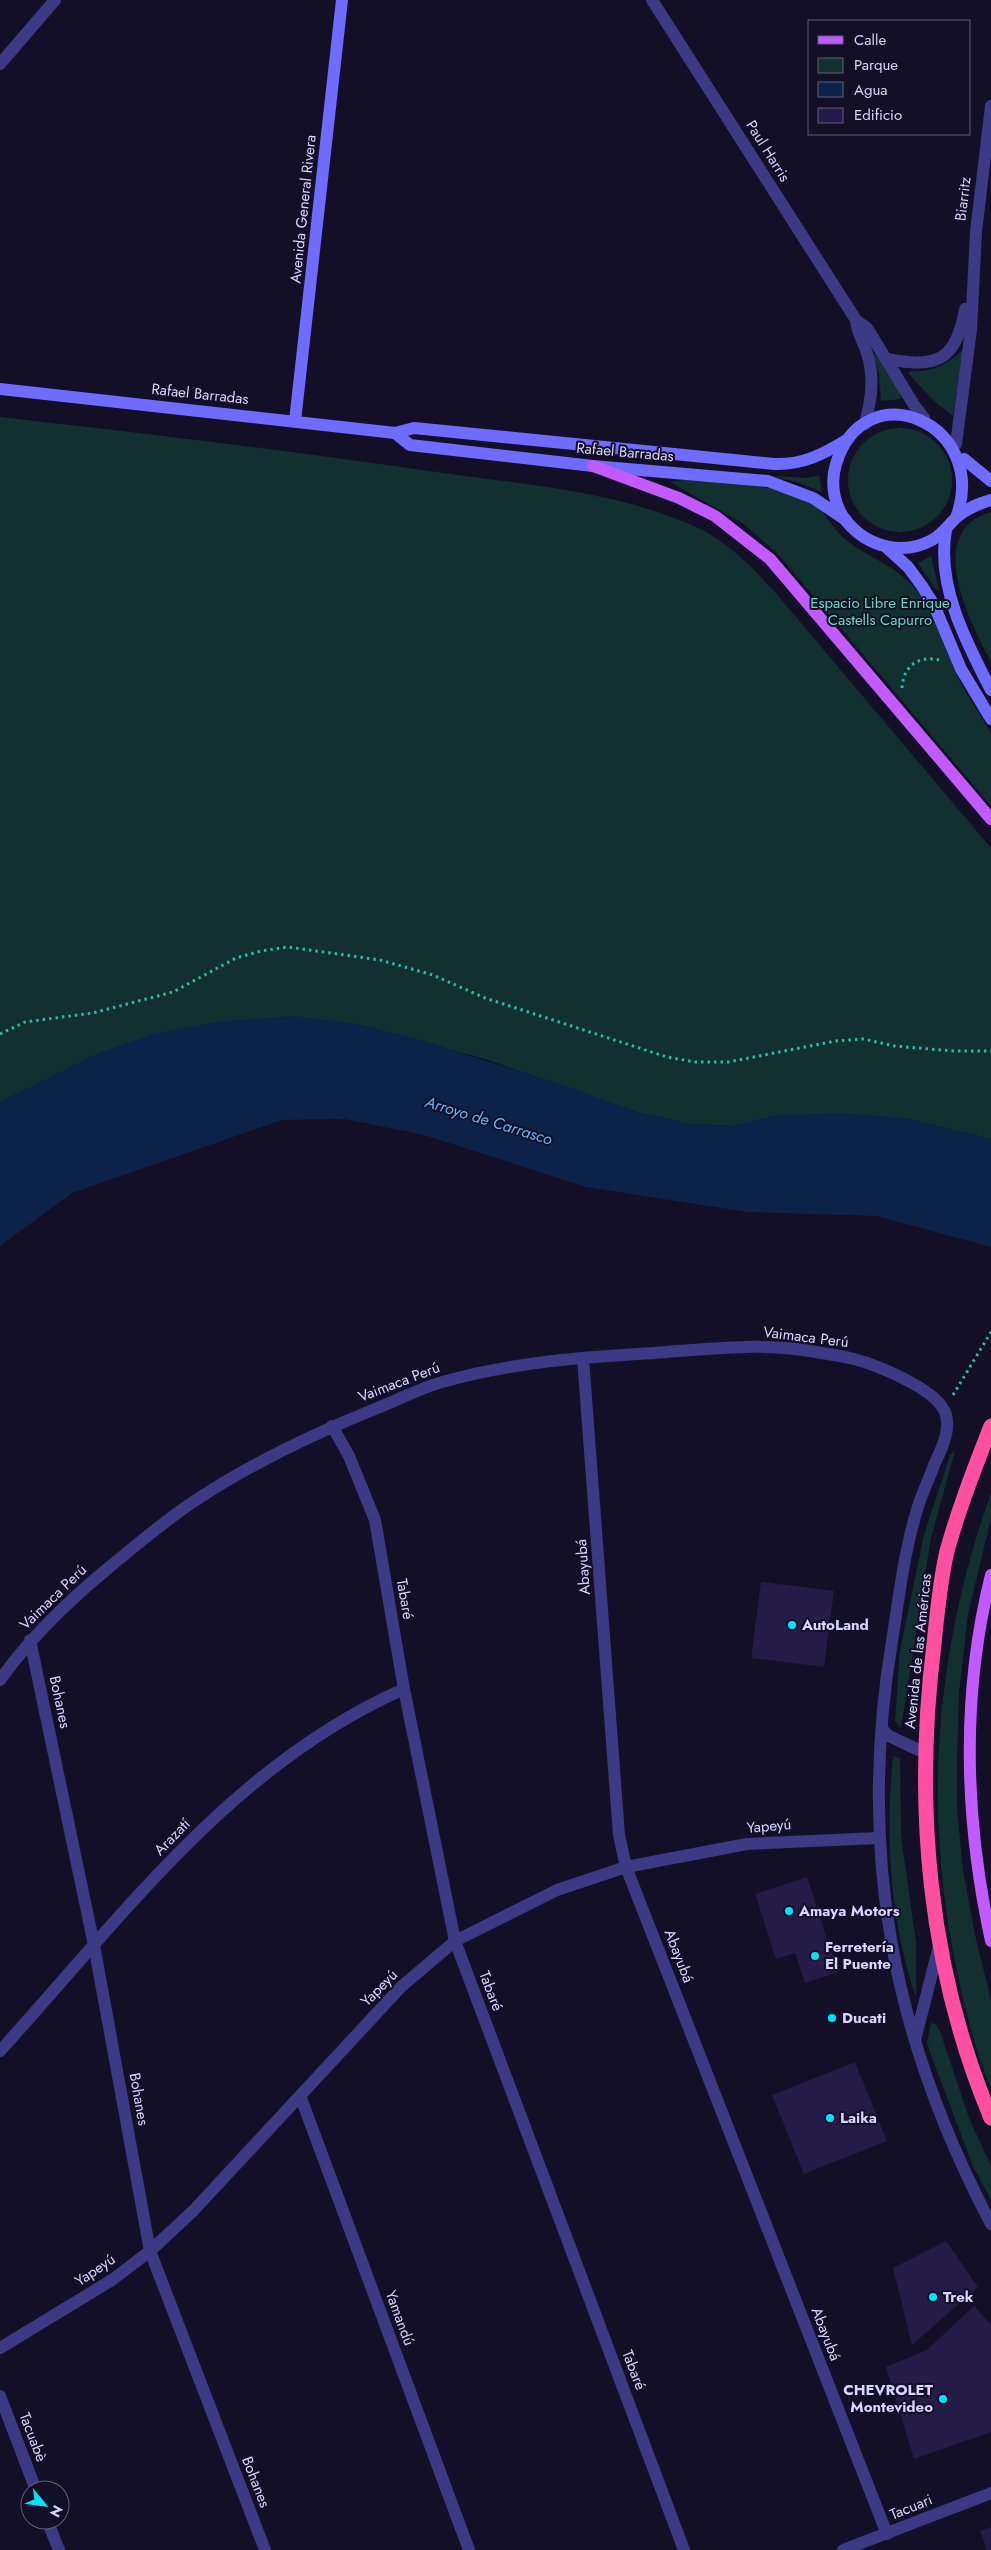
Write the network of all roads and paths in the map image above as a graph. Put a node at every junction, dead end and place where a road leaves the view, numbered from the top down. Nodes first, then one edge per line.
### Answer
1 (55, 0) edge
2 (342, 0) edge
3 (652, 0) edge
4 (0, 64) edge
5 (991, 106) edge
6 (971, 296) junction
7 (856, 320) junction
8 (887, 359) junction
9 (0, 389) edge
10 (924, 418) junction
11 (295, 421) junction
12 (865, 424) junction
13 (395, 433) junction
14 (848, 439) junction
15 (956, 444) junction
16 (964, 459) junction
17 (593, 466) junction
18 (991, 481) edge
19 (991, 500) edge
20 (956, 518) junction
21 (846, 520) junction
22 (946, 530) junction
23 (885, 546) junction
24 (946, 664) dead end
25 (991, 690) edge
26 (904, 694) dead end
27 (991, 719) edge
28 (991, 819) edge
29 (0, 1034) edge
30 (991, 1050) edge
31 (991, 1332) edge
32 (583, 1358) junction
33 (944, 1410) junction
34 (332, 1426) junction
35 (991, 1426) edge
36 (991, 1575) edge
37 (30, 1640) junction
38 (0, 1680) edge
39 (404, 1688) junction
40 (882, 1730) junction
41 (925, 1753) junction
42 (878, 1838) junction
43 (626, 1867) junction
44 (991, 1941) edge
45 (455, 1942) junction
46 (94, 1945) junction
47 (939, 1946) junction
48 (915, 2041) junction
49 (0, 2052) edge
50 (300, 2098) junction
51 (991, 2118) edge
52 (991, 2224) edge
53 (150, 2251) junction
54 (0, 2348) edge
55 (0, 2396) edge
56 (32, 2480) edge
57 (991, 2493) edge
58 (51, 2530) edge
59 (887, 2534) junction
60 (59, 2550) edge
61 (265, 2550) edge
62 (469, 2550) edge
63 (684, 2550) edge
64 (843, 2550) edge

1 - 4 street
2 - 11 main road, Avenida General Rivera
3 - 7 street, Paul Harris
5 - 6 street, Biarritz
6 - 8 street, Biarritz
6 - 15 street, Biarritz
7 - 8 street, Paul Harris
7 - 12 street, Paul Harris
8 - 10 street, Paul Harris
9 - 11 main road, Rafael Barradas
10 - 12 main road, Rafael Barradas
10 - 15 main road, Rafael Barradas
11 - 13 main road, Rafael Barradas
12 - 14 main road, Rafael Barradas
13 - 14 main road, Rafael Barradas
13 - 17 main road, Rafael Barradas
14 - 21 main road, Rafael Barradas
15 - 16 main road, Rafael Barradas
16 - 18 main road, Rafael Barradas
16 - 20 main road, Rafael Barradas
17 - 21 main road, Rafael Barradas
17 - 28 main road
19 - 20 main road, Rafael Barradas
20 - 22 main road, Rafael Barradas
21 - 23 main road, Rafael Barradas
22 - 23 main road, Rafael Barradas
22 - 25 main road
23 - 27 main road
24 - 26 path
29 - 30 path
31 - 33 path
32 - 33 street, Vaimaca Perú
32 - 34 street, Vaimaca Perú
32 - 43 street, Abayubá
33 - 40 street
34 - 37 street, Vaimaca Perú
34 - 39 street, Tabaré
35 - 41 highway, Avenida de las Américas
36 - 44 main road
37 - 38 street, Vaimaca Perú
37 - 46 street, Bohanes
39 - 45 street, Tabaré
39 - 46 street, Arazatí
40 - 41 street
40 - 42 street
41 - 47 highway, Avenida de las Américas
42 - 43 street, Yapeyú
42 - 48 street
43 - 45 street, Yapeyú
43 - 59 street, Abayubá
45 - 50 street, Yapeyú
45 - 63 street, Tabaré
46 - 49 street, Arazatí
46 - 53 street, Bohanes
47 - 48 street
47 - 51 highway, Avenida de las Américas
48 - 52 street
50 - 53 street, Yapeyú
50 - 62 street, Yamandú
53 - 54 street, Yapeyú
53 - 61 street, Bohanes
55 - 56 street, Tacuabè
57 - 59 street, Tacuari
58 - 60 street
59 - 64 street, Tacuari

